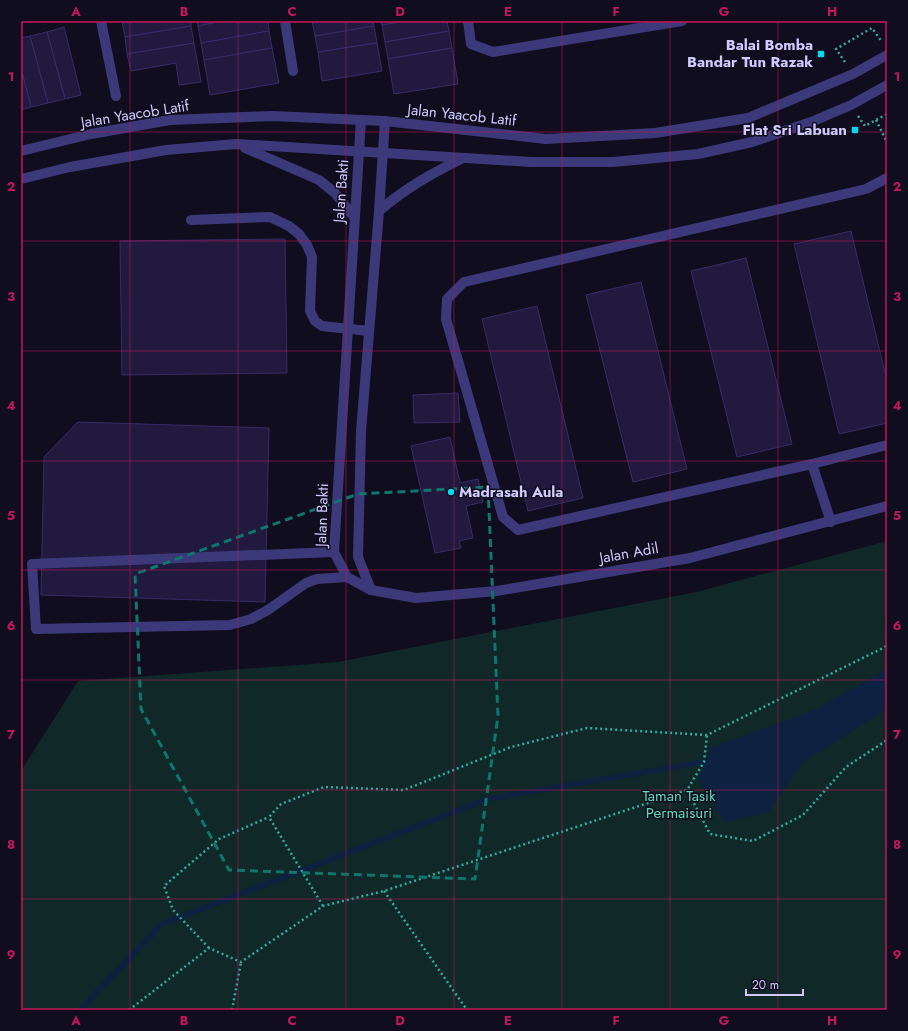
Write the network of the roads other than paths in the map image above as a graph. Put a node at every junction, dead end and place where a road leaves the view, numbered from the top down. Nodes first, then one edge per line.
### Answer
1 (101, 21) edge
2 (285, 21) edge
3 (468, 21) edge
4 (682, 21) edge
5 (887, 55) edge
6 (293, 71) dead end
7 (887, 85) edge
8 (116, 96) dead end
9 (361, 120) junction
10 (385, 121) junction
11 (236, 144) junction
12 (21, 151) edge
13 (358, 151) junction
14 (383, 153) junction
15 (461, 159) junction
16 (887, 178) edge
17 (21, 179) edge
18 (379, 211) junction
19 (354, 216) junction
20 (191, 220) dead end
21 (347, 329) junction
22 (370, 331) junction
23 (887, 444) edge
24 (812, 464) junction
25 (887, 506) edge
26 (831, 522) junction
27 (334, 552) junction
28 (347, 578) junction
29 (372, 590) junction

1 - 8 street
2 - 6 street
3 - 4 street
5 - 10 street, Jalan Yaacob Latif
7 - 15 street
9 - 10 street, Jalan Yaacob Latif
9 - 12 street, Jalan Yaacob Latif
9 - 13 street, Jalan Bakti
10 - 14 street
11 - 13 street
11 - 17 street
11 - 19 street
13 - 14 street
13 - 19 street, Jalan Bakti
14 - 15 street
14 - 18 street
15 - 18 street
16 - 24 street
18 - 22 street
19 - 21 street, Jalan Bakti
20 - 21 street
21 - 22 street
21 - 27 street, Jalan Bakti
22 - 29 street
23 - 24 street
24 - 26 street
25 - 26 street, Jalan Adil
26 - 29 street, Jalan Adil
27 - 28 street, Jalan Bakti
27 - 28 street
28 - 29 street

